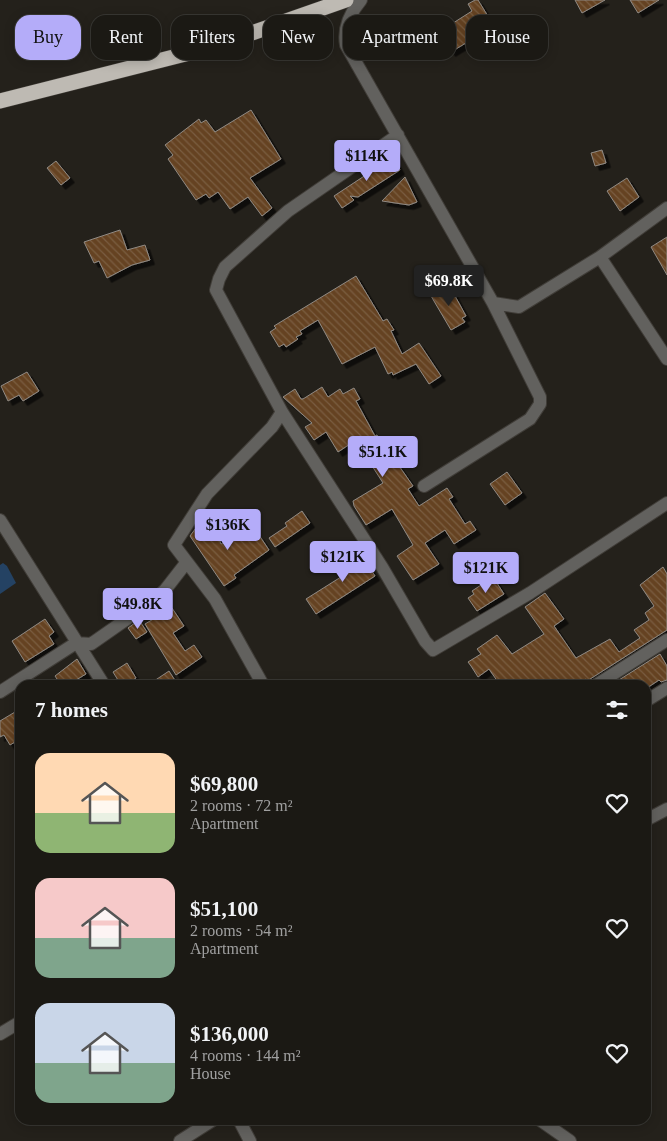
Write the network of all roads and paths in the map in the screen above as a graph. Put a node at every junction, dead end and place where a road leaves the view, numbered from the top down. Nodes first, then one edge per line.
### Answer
1 (346, 0) edge
2 (361, 0) edge
3 (0, 100) edge
4 (398, 135) junction
5 (667, 208) edge
6 (600, 257) junction
7 (493, 303) junction
8 (667, 359) edge
9 (282, 412) junction
10 (424, 486) dead end
11 (667, 502) edge
12 (0, 520) edge
13 (186, 563) junction
14 (667, 640) edge
15 (76, 642) junction
16 (18, 680) edge
17 (101, 680) edge
18 (260, 680) edge
19 (604, 680) edge
20 (15, 682) edge
21 (667, 688) edge
22 (0, 692) edge
23 (651, 698) edge
24 (667, 809) edge
25 (651, 817) edge
26 (15, 1025) edge
27 (0, 1034) edge
28 (205, 1125) edge
29 (242, 1125) edge
30 (547, 1125) edge
31 (180, 1141) edge
32 (250, 1141) edge
33 (570, 1141) edge

1 - 3 highway
2 - 4 street
4 - 7 street
4 - 9 street
5 - 6 street
6 - 7 street
6 - 8 street
7 - 10 street
9 - 11 street
9 - 13 street
12 - 15 street
13 - 15 street
13 - 18 street
14 - 19 street
15 - 16 street
15 - 17 street
20 - 22 street
21 - 23 street
24 - 25 street
26 - 27 street
28 - 31 street
29 - 32 street
30 - 33 street

